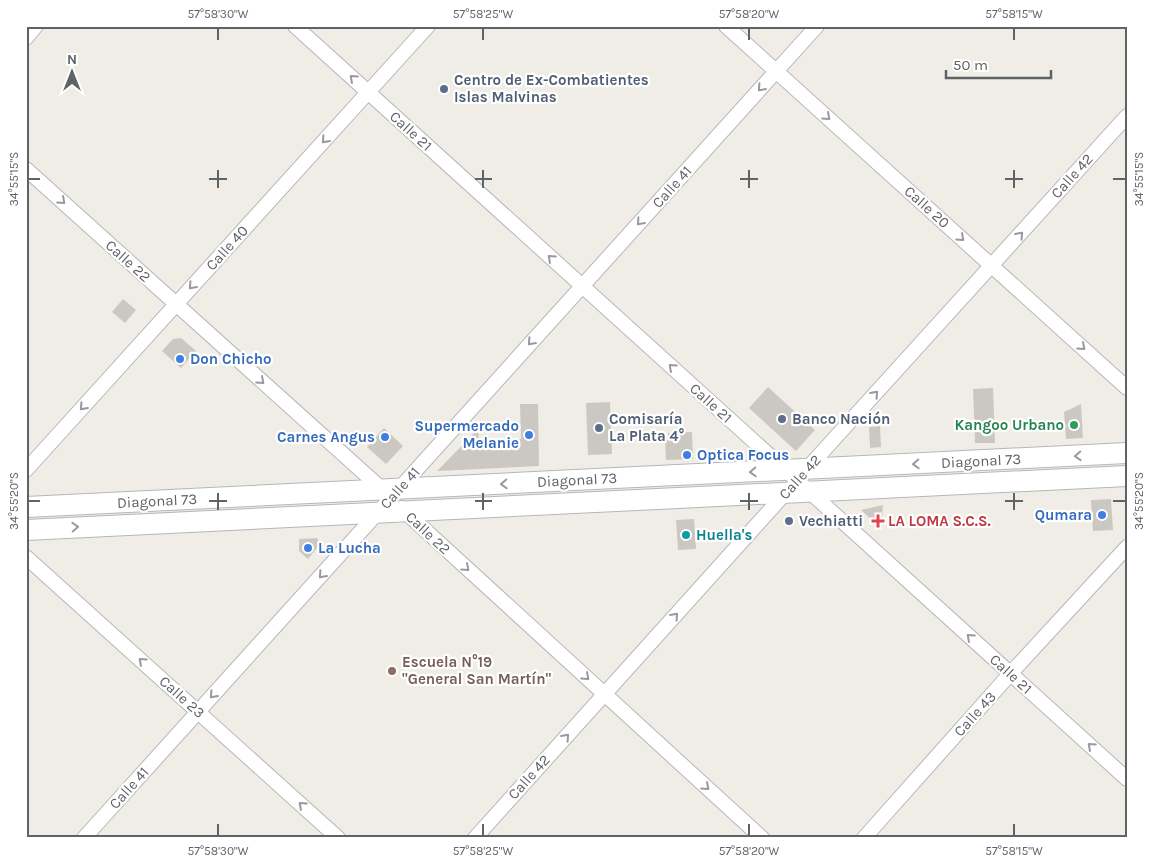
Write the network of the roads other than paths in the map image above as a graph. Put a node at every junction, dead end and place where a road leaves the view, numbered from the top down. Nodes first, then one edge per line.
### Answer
1 (36, 26) edge
2 (295, 26) edge
3 (428, 26) edge
4 (726, 26) edge
5 (817, 26) edge
6 (26, 38) edge
7 (776, 72) junction
8 (368, 92) junction
9 (1127, 116) edge
10 (26, 169) edge
11 (992, 265) junction
12 (582, 286) junction
13 (176, 304) junction
14 (1127, 388) edge
15 (1127, 453) edge
16 (26, 470) edge
17 (1127, 476) edge
18 (797, 481) junction
19 (391, 500) junction
20 (26, 507) edge
21 (26, 530) edge
22 (1127, 547) edge
23 (26, 557) edge
24 (1010, 674) junction
25 (604, 694) junction
26 (198, 712) junction
27 (1127, 779) edge
28 (84, 838) edge
29 (338, 838) edge
30 (475, 838) edge
31 (762, 838) edge
32 (864, 838) edge

1 - 6 street
8 -> 2 street, Calle 21
3 - 8 street, Calle 40
4 - 7 street, Calle 20
5 - 7 street, Calle 41
7 -> 11 street, Calle 20
7 -> 12 street, Calle 41
12 -> 8 street, Calle 21
8 -> 13 street, Calle 40
11 -> 9 street, Calle 42
10 -> 13 street, Calle 22
11 -> 14 street, Calle 20
18 -> 11 street, Calle 42
18 -> 12 street, Calle 21
12 -> 19 street, Calle 41
13 -> 16 street, Calle 40
13 -> 19 street, Calle 22
15 -> 18 main road, Diagonal 73
17 - 18 main road, Diagonal 73
18 - 19 main road, Diagonal 73
24 -> 18 street, Calle 21
25 -> 18 street, Calle 42
19 - 20 main road, Diagonal 73
21 -> 19 main road, Diagonal 73
19 -> 25 street, Calle 22
19 -> 26 street, Calle 41
22 - 24 street, Calle 43
26 -> 23 street, Calle 23
27 -> 24 street, Calle 21
24 - 32 street, Calle 43
30 -> 25 street, Calle 42
25 -> 31 street, Calle 22
26 - 28 street, Calle 41
29 -> 26 street, Calle 23

